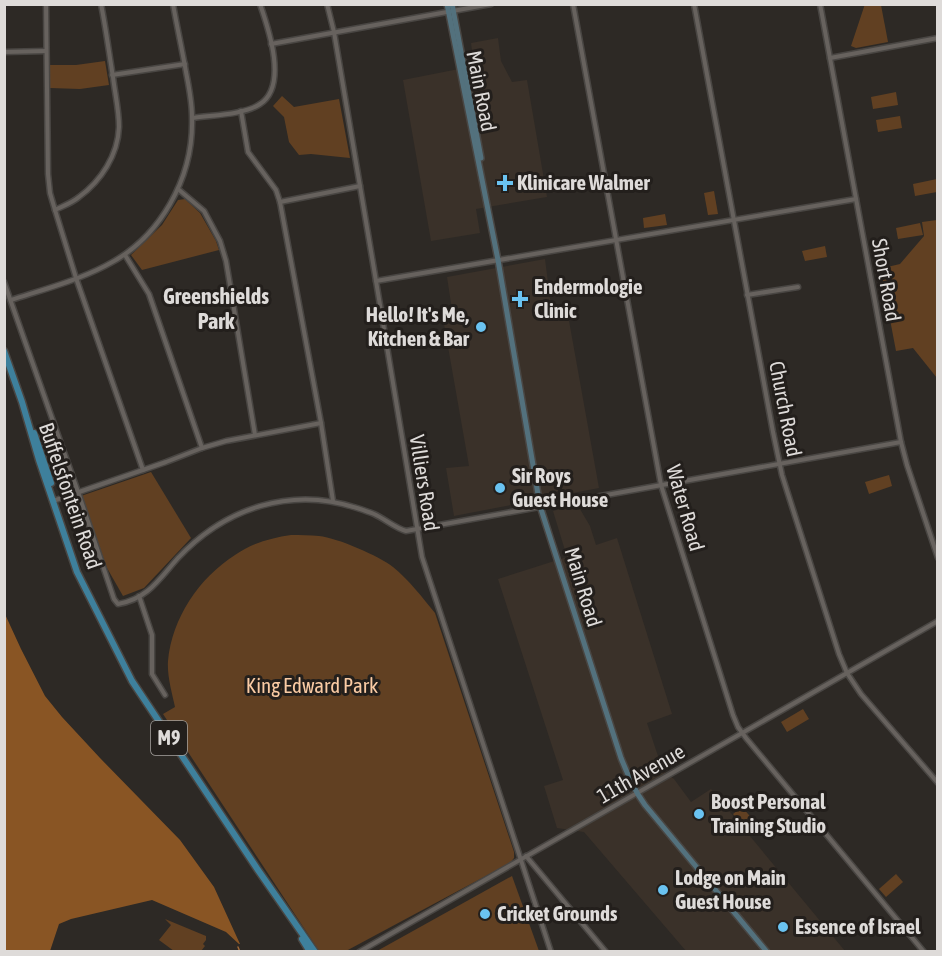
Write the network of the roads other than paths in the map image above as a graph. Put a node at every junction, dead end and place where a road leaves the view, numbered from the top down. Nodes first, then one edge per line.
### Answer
1 (46, 4) edge
2 (101, 4) edge
3 (173, 4) edge
4 (260, 4) edge
5 (327, 4) edge
6 (447, 4) edge
7 (491, 4) edge
8 (573, 4) edge
9 (694, 4) edge
10 (820, 4) edge
11 (451, 9) edge
12 (334, 32) junction
13 (938, 38) edge
14 (271, 44) junction
15 (46, 51) junction
16 (4, 52) edge
17 (830, 58) junction
18 (184, 64) junction
19 (112, 75) junction
20 (241, 111) junction
21 (192, 118) junction
22 (360, 186) junction
23 (178, 189) junction
24 (856, 199) junction
25 (280, 202) junction
26 (55, 210) junction
27 (733, 220) junction
28 (616, 241) junction
29 (125, 255) junction
30 (498, 260) junction
31 (76, 278) junction
32 (376, 280) junction
33 (4, 282) edge
34 (798, 287) dead end
35 (747, 295) junction
36 (11, 300) junction
37 (4, 351) edge
38 (321, 423) junction
39 (255, 435) junction
40 (901, 442) junction
41 (202, 448) junction
42 (780, 464) junction
43 (143, 470) junction
44 (661, 485) junction
45 (78, 492) junction
46 (55, 501) junction
47 (333, 501) junction
48 (540, 506) junction
49 (417, 529) junction
50 (938, 558) edge
51 (139, 596) junction
52 (938, 621) edge
53 (847, 673) junction
54 (165, 695) dead end
55 (742, 733) junction
56 (938, 783) edge
57 (636, 794) junction
58 (526, 856) junction
59 (521, 859) junction
60 (258, 870) junction
61 (310, 951) edge
62 (315, 951) edge
63 (359, 951) edge
64 (551, 951) edge
65 (606, 951) edge
66 (767, 951) edge
67 (924, 951) edge

1 - 15 street
2 - 19 street
3 - 18 street
4 - 14 street
5 - 12 street, Villiers Road
6 - 11 main road, Main Road
7 - 11 street
8 - 28 street, Water Road
9 - 27 street, Church Road
10 - 17 street, Short Road
11 - 12 street
11 - 30 main road, Main Road
12 - 14 street
12 - 22 street, Villiers Road
13 - 17 street
14 - 20 street
15 - 16 street
15 - 26 street
17 - 24 street, Short Road
18 - 19 street
18 - 21 street
19 - 26 street
20 - 21 street
20 - 25 street
21 - 23 street
22 - 25 street
22 - 32 street, Villiers Road
23 - 29 street
23 - 39 street
24 - 27 street
24 - 40 street, Short Road
25 - 38 street
26 - 31 street
27 - 28 street
27 - 35 street, Church Road
28 - 30 street
28 - 44 street, Water Road
29 - 31 street
29 - 41 street
30 - 32 street
30 - 48 main road, Main Road
31 - 36 street
31 - 43 street
32 - 49 street, Villiers Road
33 - 36 street
34 - 35 street
35 - 42 street, Church Road
36 - 45 street
37 - 46 main road, Buffelsfontein Road / M9
38 - 39 street
38 - 47 street
39 - 41 street
40 - 42 street
40 - 50 street, Short Road
41 - 43 street
42 - 44 street
42 - 53 street, Church Road
43 - 45 street
44 - 48 street
44 - 55 street, Water Road
45 - 46 street
45 - 51 street
46 - 60 main road, Buffelsfontein Road / M9
47 - 49 street
47 - 51 street
48 - 49 street
48 - 57 main road, Main Road
49 - 59 street, Villiers Road
51 - 54 street
52 - 53 street, 11th Avenue
53 - 55 street, 11th Avenue
53 - 56 street, Church Road
55 - 57 street, 11th Avenue
55 - 67 street, Water Road
57 - 58 street, 11th Avenue
57 - 66 main road, Main Road
58 - 59 street, 11th Avenue
58 - 65 street
59 - 63 street, 11th Avenue
59 - 64 street, Villiers Road
60 - 61 main road, Buffelsfontein Road / M9
60 - 62 main road, Buffelsfontein Road / M9

